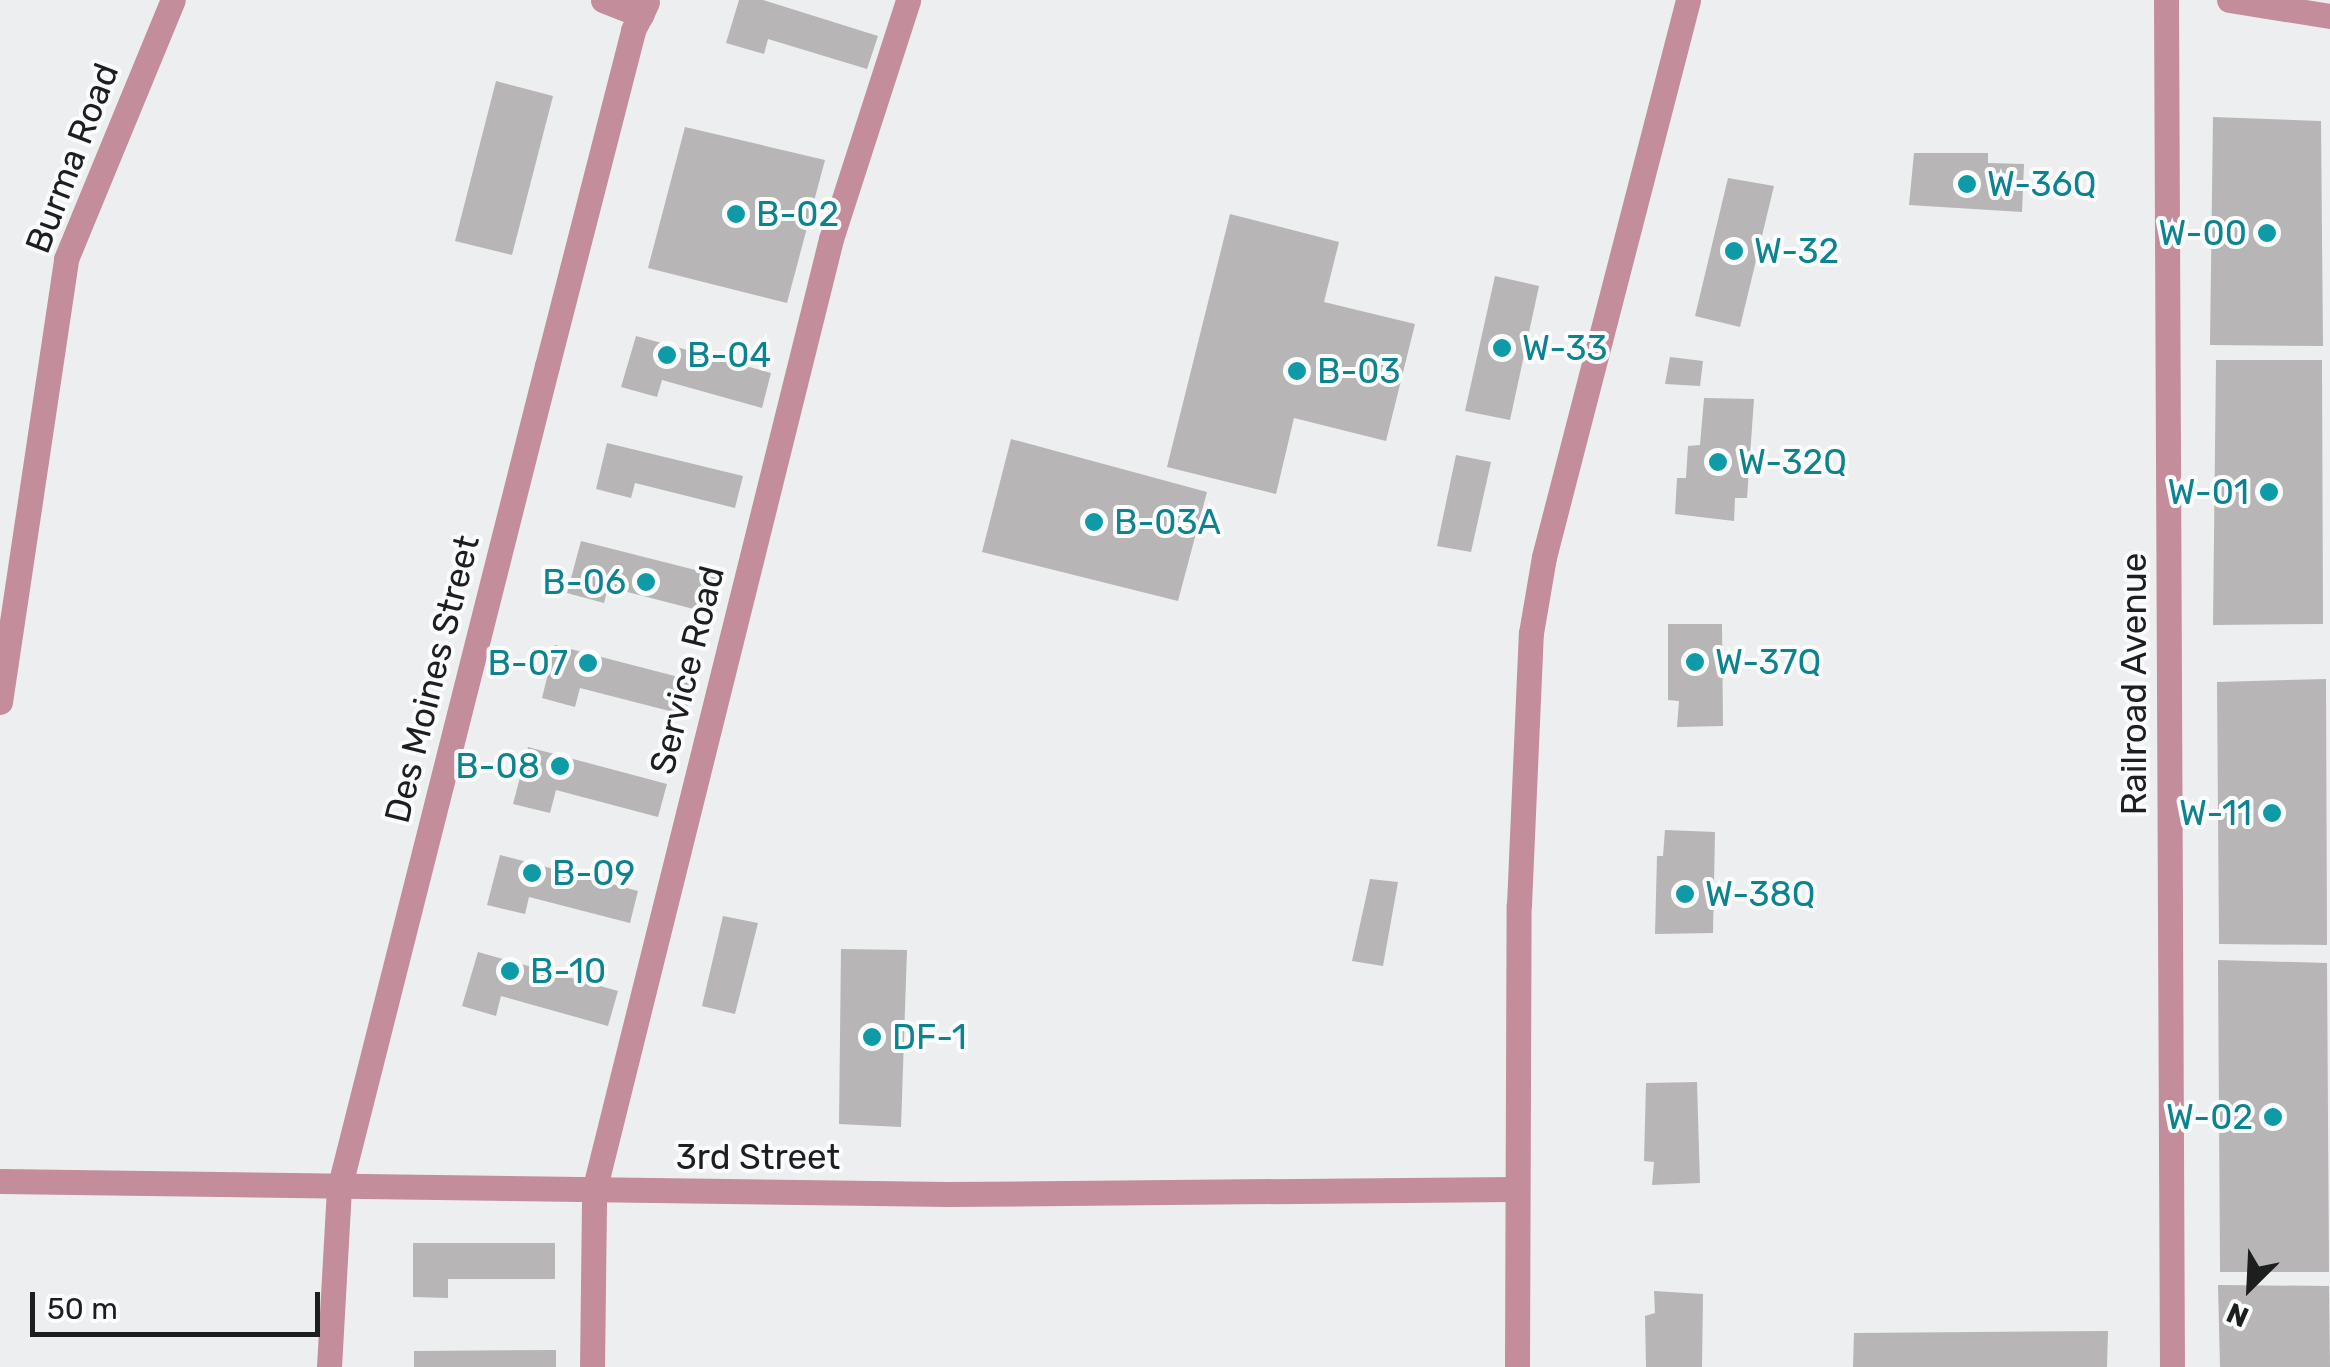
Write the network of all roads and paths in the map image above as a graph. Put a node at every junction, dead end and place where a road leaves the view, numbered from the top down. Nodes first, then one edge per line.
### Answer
1 (172, 0) edge
2 (603, 0) edge
3 (908, 0) edge
4 (1688, 0) edge
5 (2166, 0) edge
6 (2229, 0) edge
7 (645, 7) edge
8 (2330, 16) edge
9 (0, 702) edge
10 (0, 1181) edge
11 (339, 1189) junction
12 (1515, 1189) junction
13 (594, 1191) junction
14 (329, 1367) edge
15 (592, 1367) edge
16 (1517, 1367) edge
17 (2172, 1367) edge

1 - 9 street, Burma Road
2 - 7 street
3 - 13 street, Service Road
4 - 12 street
5 - 17 street, Railroad Avenue
6 - 8 street
7 - 11 street, Des Moines Street
10 - 11 street, 3rd Street
11 - 13 street, 3rd Street
11 - 14 street, Des Moines Street
12 - 13 street, 3rd Street
12 - 16 street
13 - 15 street, Service Road

